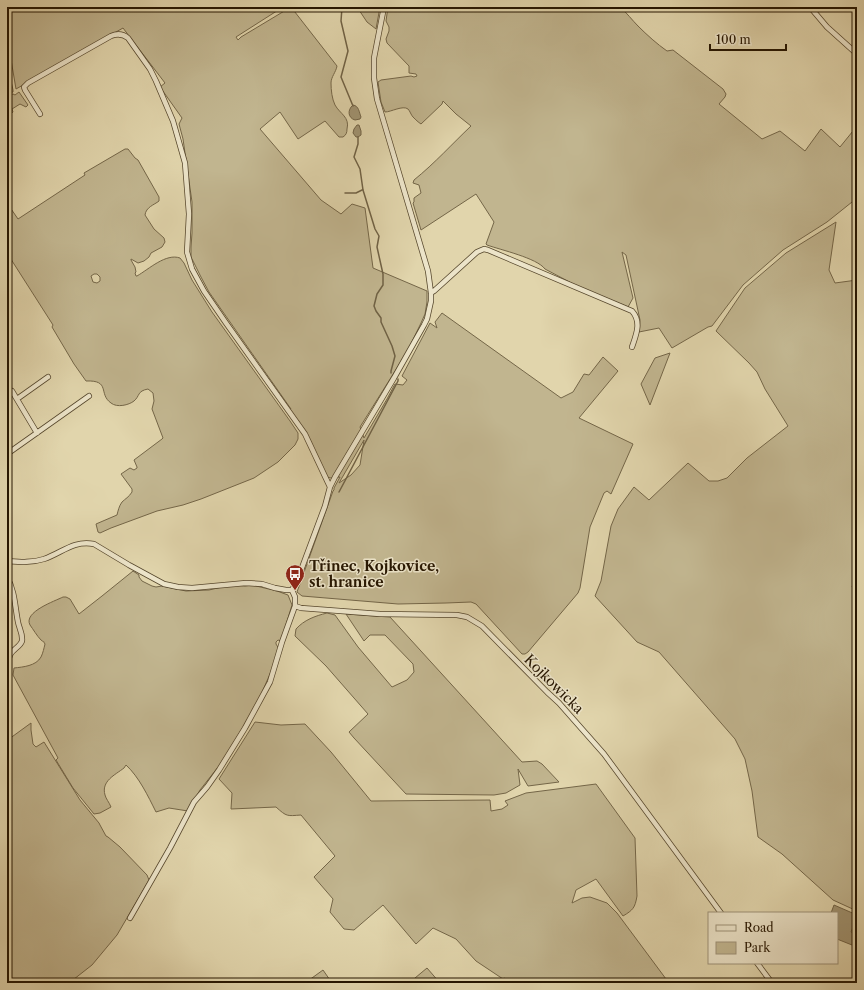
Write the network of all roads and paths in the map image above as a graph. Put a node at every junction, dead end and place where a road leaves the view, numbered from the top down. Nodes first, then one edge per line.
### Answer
1 (384, 7) edge
2 (810, 7) edge
3 (857, 54) edge
4 (40, 114) dead end
5 (431, 293) junction
6 (632, 347) dead end
7 (48, 378) dead end
8 (12, 391) dead end
9 (89, 396) dead end
10 (17, 399) junction
11 (37, 433) junction
12 (7, 454) edge
13 (330, 487) junction
14 (7, 561) edge
15 (7, 577) edge
16 (292, 590) junction
17 (295, 606) junction
18 (7, 670) edge
19 (720, 912) edge
20 (130, 918) dead end
21 (758, 964) edge
22 (772, 983) edge

1 - 5 street
2 - 3 street
4 - 13 street
5 - 6 street
5 - 13 street
7 - 10 street
8 - 10 street
9 - 11 street
10 - 11 street
11 - 12 street
13 - 16 street
14 - 16 street
15 - 18 street
16 - 17 street
17 - 19 street, Kojkowicka
17 - 20 street
21 - 22 street

